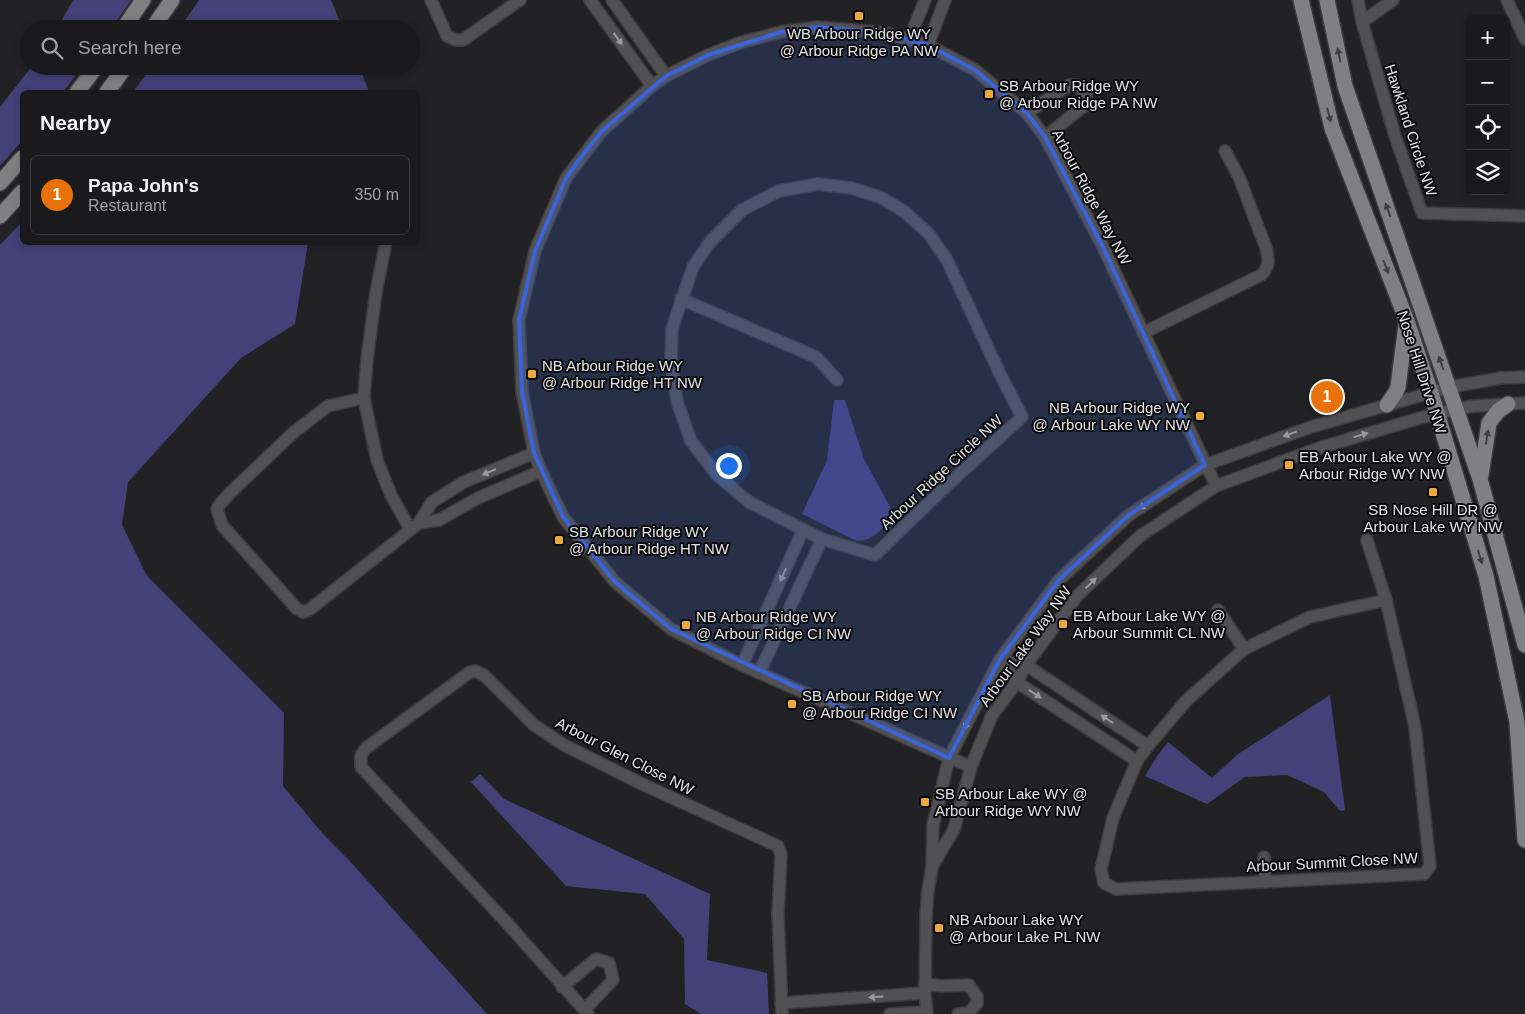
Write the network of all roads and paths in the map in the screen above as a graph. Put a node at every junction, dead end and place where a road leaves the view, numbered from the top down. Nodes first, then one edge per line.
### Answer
1 (143, 0) edge
2 (172, 0) edge
3 (430, 0) edge
4 (520, 0) edge
5 (590, 0) edge
6 (612, 0) edge
7 (925, 0) edge
8 (945, 0) edge
9 (1301, 0) edge
10 (1328, 0) edge
11 (1358, 0) edge
12 (1393, 0) edge
13 (1507, 0) edge
14 (129, 20) edge
15 (158, 20) edge
16 (1362, 22) junction
17 (1525, 39) edge
18 (910, 40) junction
19 (928, 45) junction
20 (90, 75) edge
21 (119, 75) edge
22 (666, 76) junction
23 (652, 86) junction
24 (79, 90) edge
25 (108, 90) edge
26 (1027, 113) junction
27 (1045, 137) junction
28 (1225, 151) dead end
29 (20, 160) edge
30 (0, 183) edge
31 (20, 194) edge
32 (0, 216) edge
33 (1525, 216) edge
34 (385, 245) edge
35 (681, 299) junction
36 (1407, 321) junction
37 (1143, 333) junction
38 (1525, 377) edge
39 (837, 380) dead end
40 (1450, 387) junction
41 (1431, 393) junction
42 (364, 398) junction
43 (1525, 403) edge
44 (1508, 404) junction
45 (1387, 405) junction
46 (1457, 409) junction
47 (1437, 414) junction
48 (1311, 426) junction
49 (1318, 448) junction
50 (534, 453) junction
51 (1205, 465) junction
52 (541, 471) junction
53 (1480, 479) junction
54 (1216, 486) junction
55 (414, 526) junction
56 (803, 530) junction
57 (822, 539) junction
58 (1367, 540) dead end
59 (1386, 600) junction
60 (1218, 610) dead end
61 (1525, 645) edge
62 (1244, 649) junction
63 (999, 661) junction
64 (742, 665) junction
65 (1026, 665) junction
66 (759, 673) junction
67 (1017, 682) junction
68 (1148, 746) junction
69 (950, 758) junction
70 (1137, 761) junction
71 (971, 767) junction
72 (1525, 840) edge
73 (1264, 857) dead end
74 (932, 867) junction
75 (1266, 882) junction
76 (562, 987) junction
77 (925, 989) junction
78 (782, 1008) edge
79 (586, 1012) edge
80 (927, 1013) edge
81 (890, 1014) edge
82 (958, 1014) edge

1 - 14 main road
2 - 15 main road
3 - 4 street
5 -> 23 street
6 - 22 street
7 - 18 street
8 - 19 street
9 -> 36 main road, Nose Hill Drive NW
40 -> 10 main road, Nose Hill Drive NW
11 - 16 street
12 - 16 street
13 - 17 street
16 - 33 street, Hawkland Circle NW
18 - 19 street, Arbour Ridge Way NW
18 - 22 street, Arbour Ridge Way NW
19 - 26 street, Arbour Ridge Way NW
20 - 24 main road
21 - 25 main road
22 - 23 street, Arbour Ridge Way NW
23 - 50 street, Arbour Ridge Way NW
26 - 27 street, Arbour Ridge Way NW
26 - 27 street
27 - 37 street, Arbour Ridge Way NW
28 - 37 street
29 - 30 main road
31 - 32 main road
34 - 42 street
35 - 39 street
35 - 56 street, Arbour Ridge Circle NW
35 - 57 street, Arbour Ridge Circle NW
36 - 41 main road, Nose Hill Drive NW
36 - 45 main road
37 - 51 street, Arbour Ridge Way NW
38 - 40 street, Arbour Lake Way NW
40 - 41 street, Arbour Lake Way NW
40 - 46 main road, Nose Hill Drive NW
41 - 45 street, Arbour Lake Way NW
41 - 47 main road, Nose Hill Drive NW
42 - 55 street
42 - 55 street
43 - 44 street, Arbour Lake Way NW
44 - 46 street, Arbour Lake Way NW
53 -> 44 main road
45 - 48 street, Arbour Lake Way NW
46 - 47 street, Arbour Lake Way NW
46 - 53 main road, Nose Hill Drive NW
49 -> 47 street, Arbour Lake Way NW
47 -> 72 main road, Nose Hill Drive NW
48 - 49 street
48 -> 51 street, Arbour Lake Way NW
49 - 54 street, Arbour Lake Way NW
50 - 52 street, Arbour Ridge Way NW
50 -> 55 street
51 - 54 street, Arbour Ridge Way NW
51 -> 63 street, Arbour Lake Way NW
52 - 55 street
52 - 64 street, Arbour Ridge Way NW
53 - 61 main road, Nose Hill Drive NW
65 -> 54 street, Arbour Lake Way NW
56 - 57 street, Arbour Ridge Circle NW
56 -> 64 street
57 - 66 street
58 - 59 street
59 - 62 street, Arbour Summit Close NW
59 - 75 street, Arbour Summit Close NW
60 - 62 street
62 - 68 street, Arbour Summit Close NW
63 - 65 street
63 - 67 street
63 -> 69 street, Arbour Lake Way NW
64 - 66 street, Arbour Ridge Way NW
65 - 67 street, Arbour Lake Way NW
68 -> 65 street
66 - 69 street, Arbour Ridge Way NW
67 -> 70 street
67 - 71 street, Arbour Lake Way NW
68 - 70 street, Arbour Summit Close NW
69 - 71 street, Arbour Ridge Way NW
69 - 74 street, Arbour Lake Way NW
70 - 75 street, Arbour Summit Close NW
71 - 74 street, Arbour Lake Way NW
73 - 75 street
74 - 77 street, Arbour Lake Way NW
76 - 78 street, Arbour Glen Close NW
76 - 79 street, Arbour Glen Close NW
76 - 79 street
77 -> 78 street, Arbour Glen Close NW
77 - 80 street, Arbour Lake Way NW
77 - 82 street, Arbour Glen Close NW
80 - 81 street

